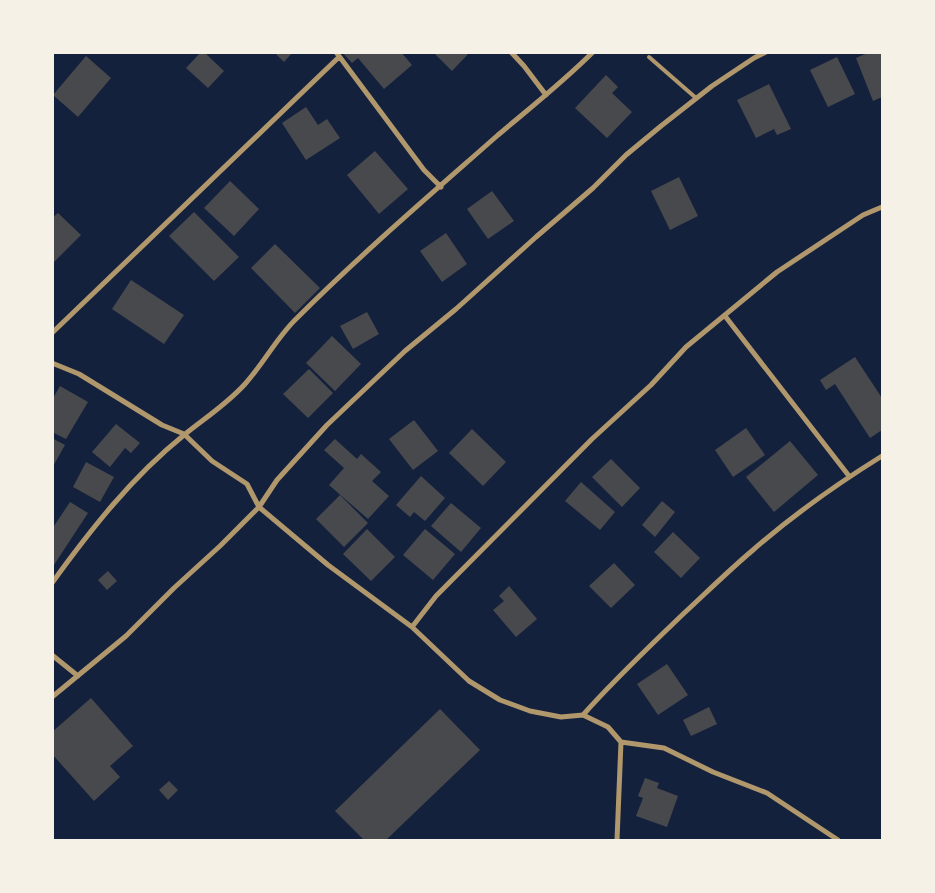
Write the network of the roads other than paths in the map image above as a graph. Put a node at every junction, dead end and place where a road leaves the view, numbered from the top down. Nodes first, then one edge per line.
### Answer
1 (511, 52) edge
2 (593, 52) edge
3 (766, 52) edge
4 (338, 55) edge
5 (649, 57) dead end
6 (546, 95) junction
7 (696, 98) junction
8 (440, 187) junction
9 (882, 207) edge
10 (725, 316) junction
11 (52, 333) edge
12 (52, 363) edge
13 (184, 434) junction
14 (882, 456) edge
15 (849, 476) junction
16 (258, 507) junction
17 (52, 583) edge
18 (412, 627) junction
19 (52, 655) edge
20 (78, 676) junction
21 (52, 697) edge
22 (584, 715) junction
23 (621, 742) junction
24 (617, 840) edge
25 (838, 840) edge

1 - 6 street
2 - 6 street
3 - 7 street
4 - 8 street
4 - 11 street
5 - 7 lane
6 - 8 street
7 - 16 street
8 - 13 street
9 - 10 street
10 - 15 street
10 - 18 street
12 - 13 street
13 - 16 street
13 - 17 street
14 - 15 street
15 - 22 street
16 - 18 street
16 - 20 street
18 - 22 street
19 - 20 street
20 - 21 street
22 - 23 street
23 - 24 street
23 - 25 street

